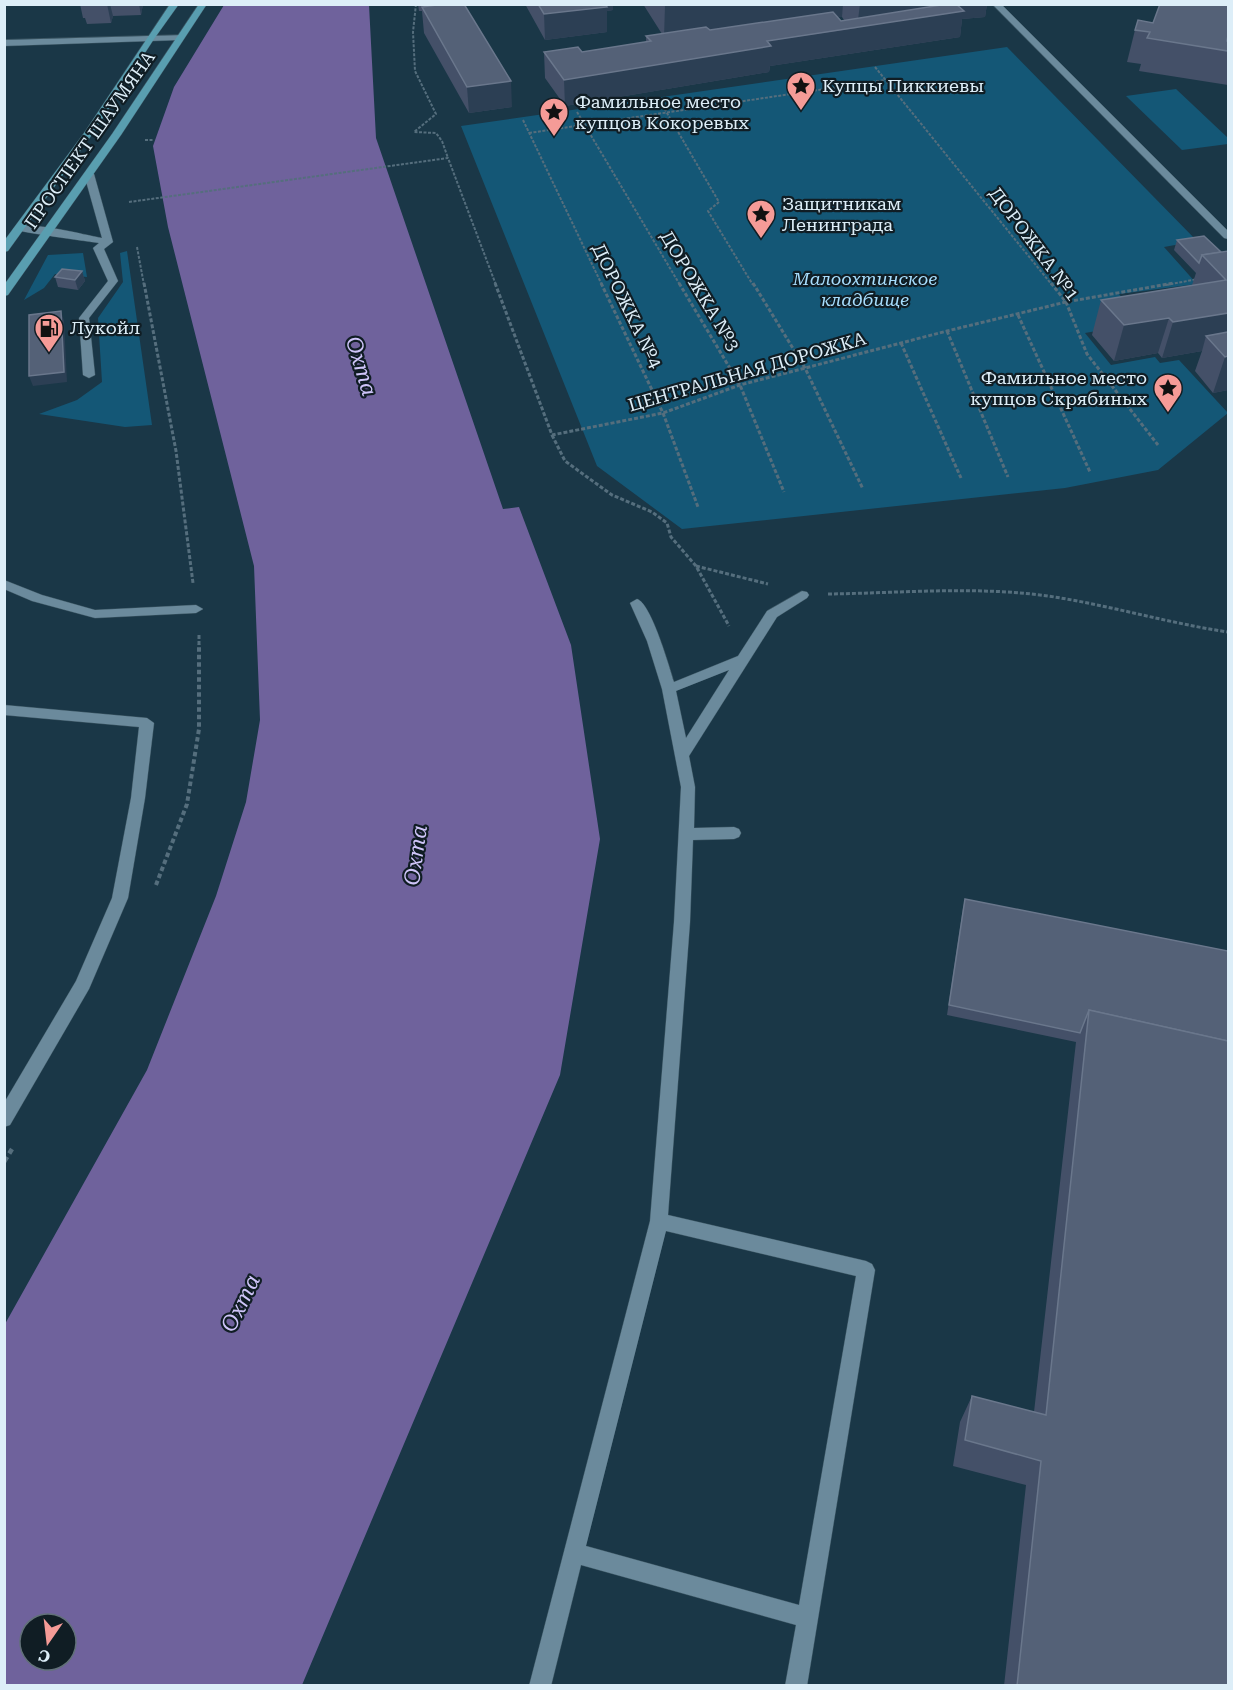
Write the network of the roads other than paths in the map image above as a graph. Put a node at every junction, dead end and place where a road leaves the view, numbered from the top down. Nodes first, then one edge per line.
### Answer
1 (175, 4) edge
2 (203, 4) edge
3 (996, 4) edge
4 (180, 37) junction
5 (150, 38) junction
6 (4, 43) edge
7 (89, 174) junction
8 (18, 229) junction
9 (47, 231) junction
10 (1228, 236) edge
11 (108, 242) junction
12 (4, 249) edge
13 (4, 293) edge
14 (89, 375) dead end
15 (4, 584) edge
16 (802, 595) road end
17 (637, 603) dead end
18 (196, 609) road end
19 (745, 659) junction
20 (669, 689) junction
21 (4, 710) edge
22 (682, 755) junction
23 (734, 833) dead end
24 (686, 834) junction
25 (4, 1120) edge
26 (659, 1221) junction
27 (574, 1554) junction
28 (808, 1617) junction
29 (540, 1686) edge
30 (796, 1686) edge

1 - 5 street, ПРОСПЕКТ ШАУМЯНА
2 - 4 street, ПРОСПЕКТ ШАУМЯНА
3 - 10 lane
4 - 5 lane
4 - 7 street, ПРОСПЕКТ ШАУМЯНА
5 - 6 lane
5 - 8 street, ПРОСПЕКТ ШАУМЯНА
7 - 9 street, ПРОСПЕКТ ШАУМЯНА
7 - 11 lane
8 - 9 lane
8 - 12 street, ПРОСПЕКТ ШАУМЯНА
9 - 11 lane
9 - 13 street, ПРОСПЕКТ ШАУМЯНА
11 - 14 lane
15 - 18 lane
16 - 19 lane
17 - 20 lane
19 - 20 lane
19 - 22 lane
20 - 22 lane
21 - 25 lane
22 - 24 lane
23 - 24 lane
24 - 26 lane
26 - 27 lane
26 - 28 lane
27 - 28 lane
27 - 29 lane
28 - 30 lane

